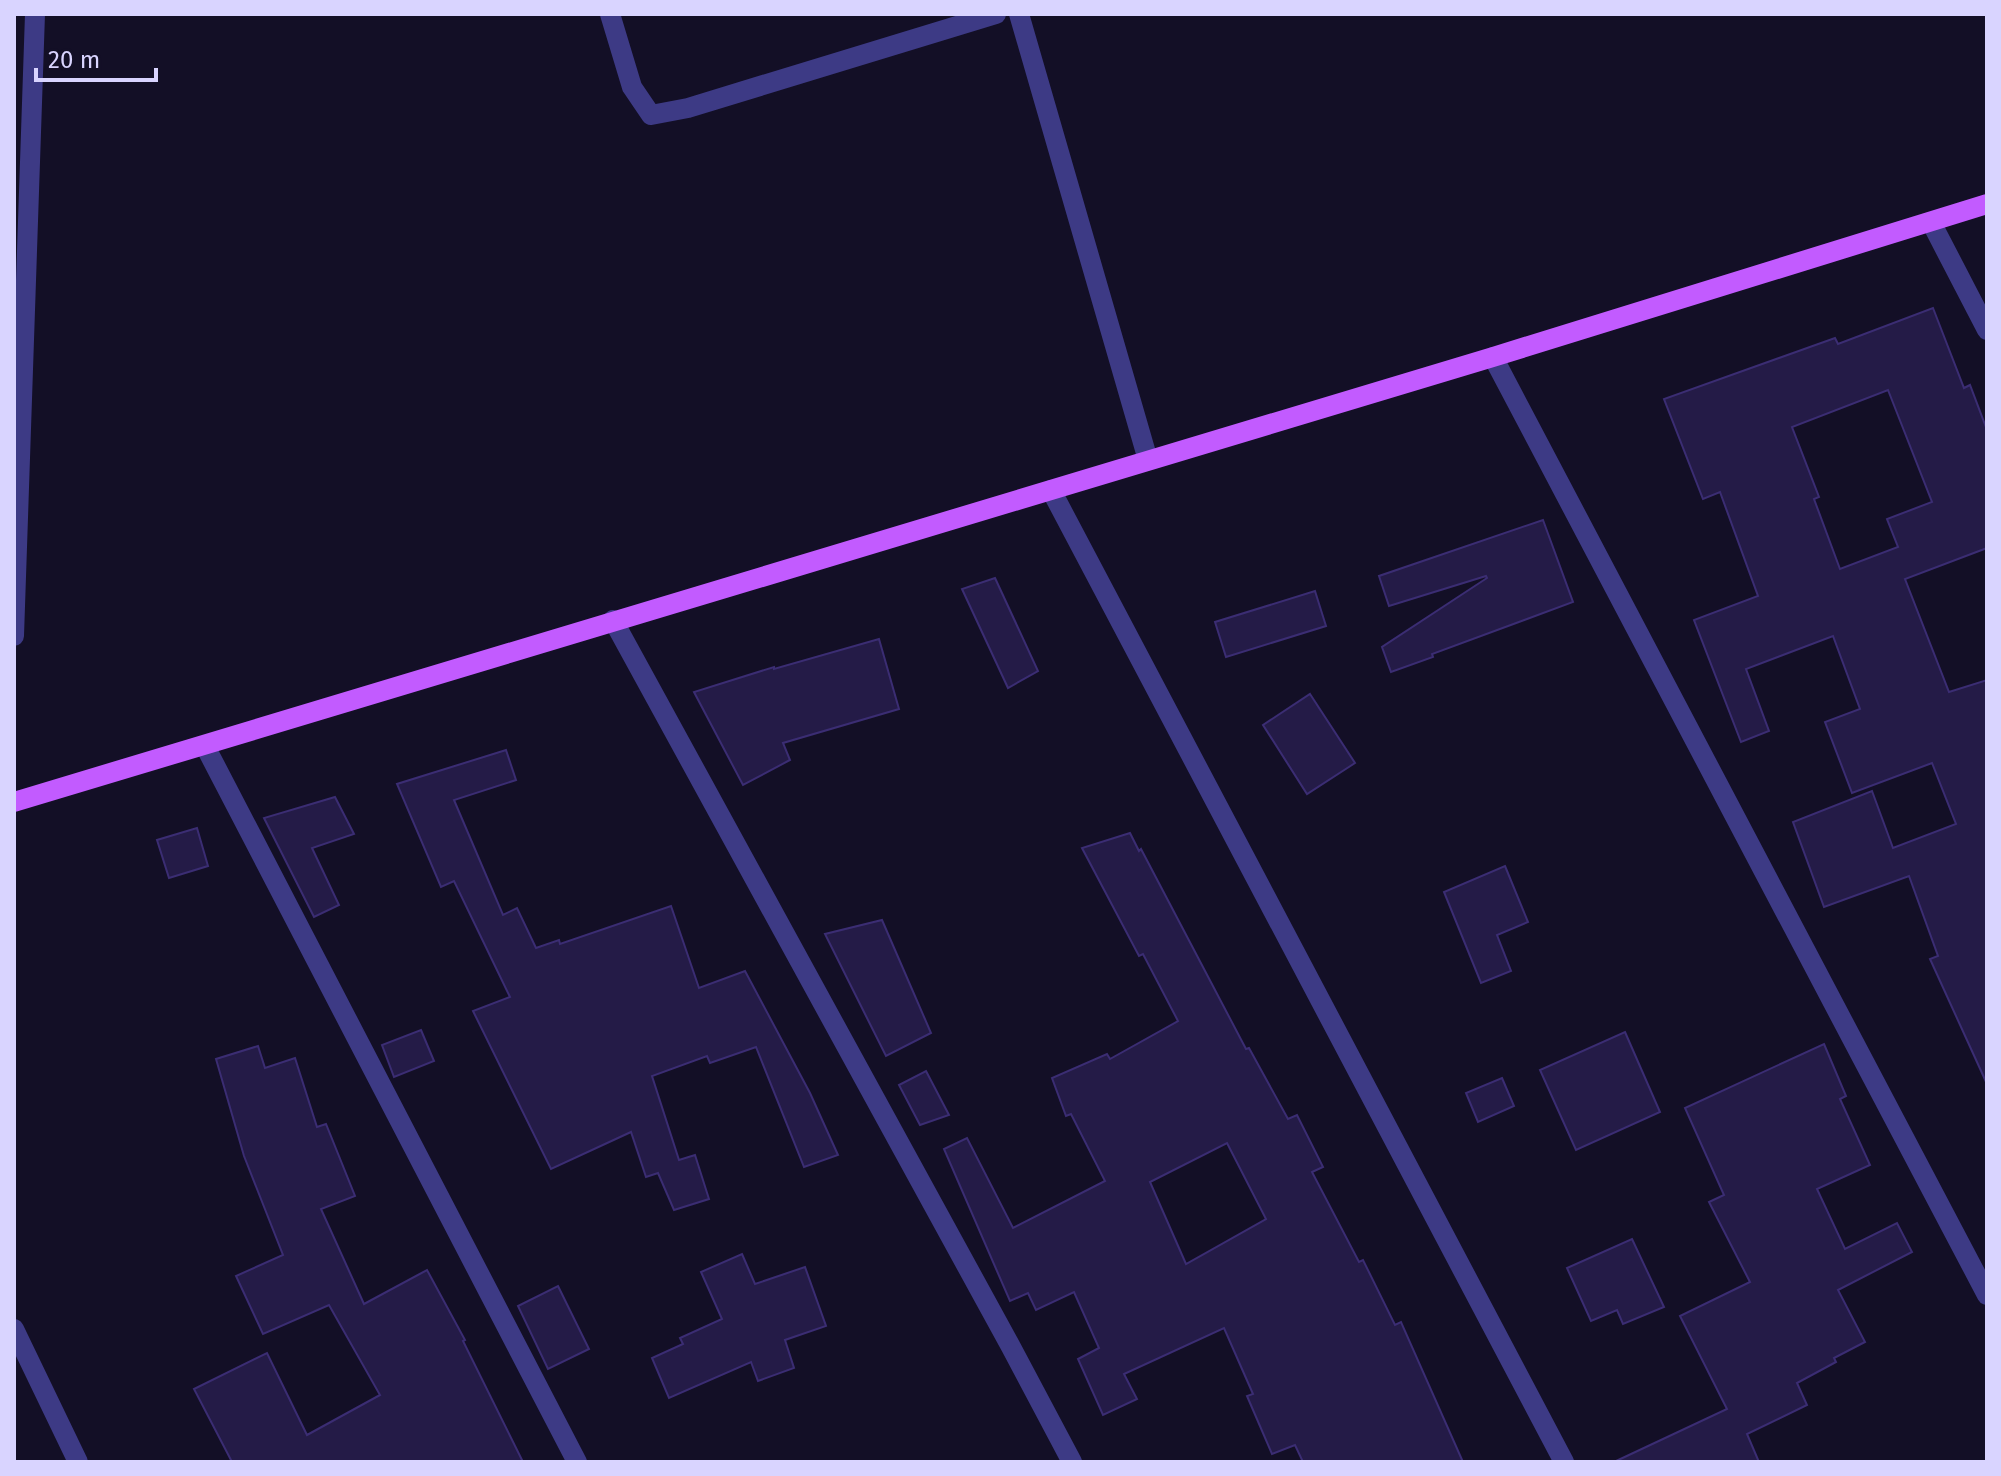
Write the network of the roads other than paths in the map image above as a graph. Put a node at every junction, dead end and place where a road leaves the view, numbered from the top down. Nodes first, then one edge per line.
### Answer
1 (35, 14) edge
2 (610, 14) edge
3 (996, 14) edge
4 (1019, 14) edge
5 (1987, 204) edge
6 (1931, 222) junction
7 (1987, 330) edge
8 (1493, 357) junction
9 (1148, 460) junction
10 (1051, 490) junction
11 (613, 620) junction
12 (14, 636) edge
13 (205, 746) junction
14 (14, 802) edge
15 (1987, 1295) edge
16 (14, 1329) edge
17 (78, 1462) edge
18 (577, 1462) edge
19 (1072, 1462) edge
20 (1564, 1462) edge

1 - 12 street
2 - 3 street
4 - 9 street
5 - 6 main road
6 - 7 street
6 - 8 main road
8 - 9 main road
8 - 15 street
9 - 10 main road
10 - 11 main road
10 - 20 street
11 - 13 main road
11 - 19 street
13 - 14 main road
13 - 18 street
16 - 17 street

